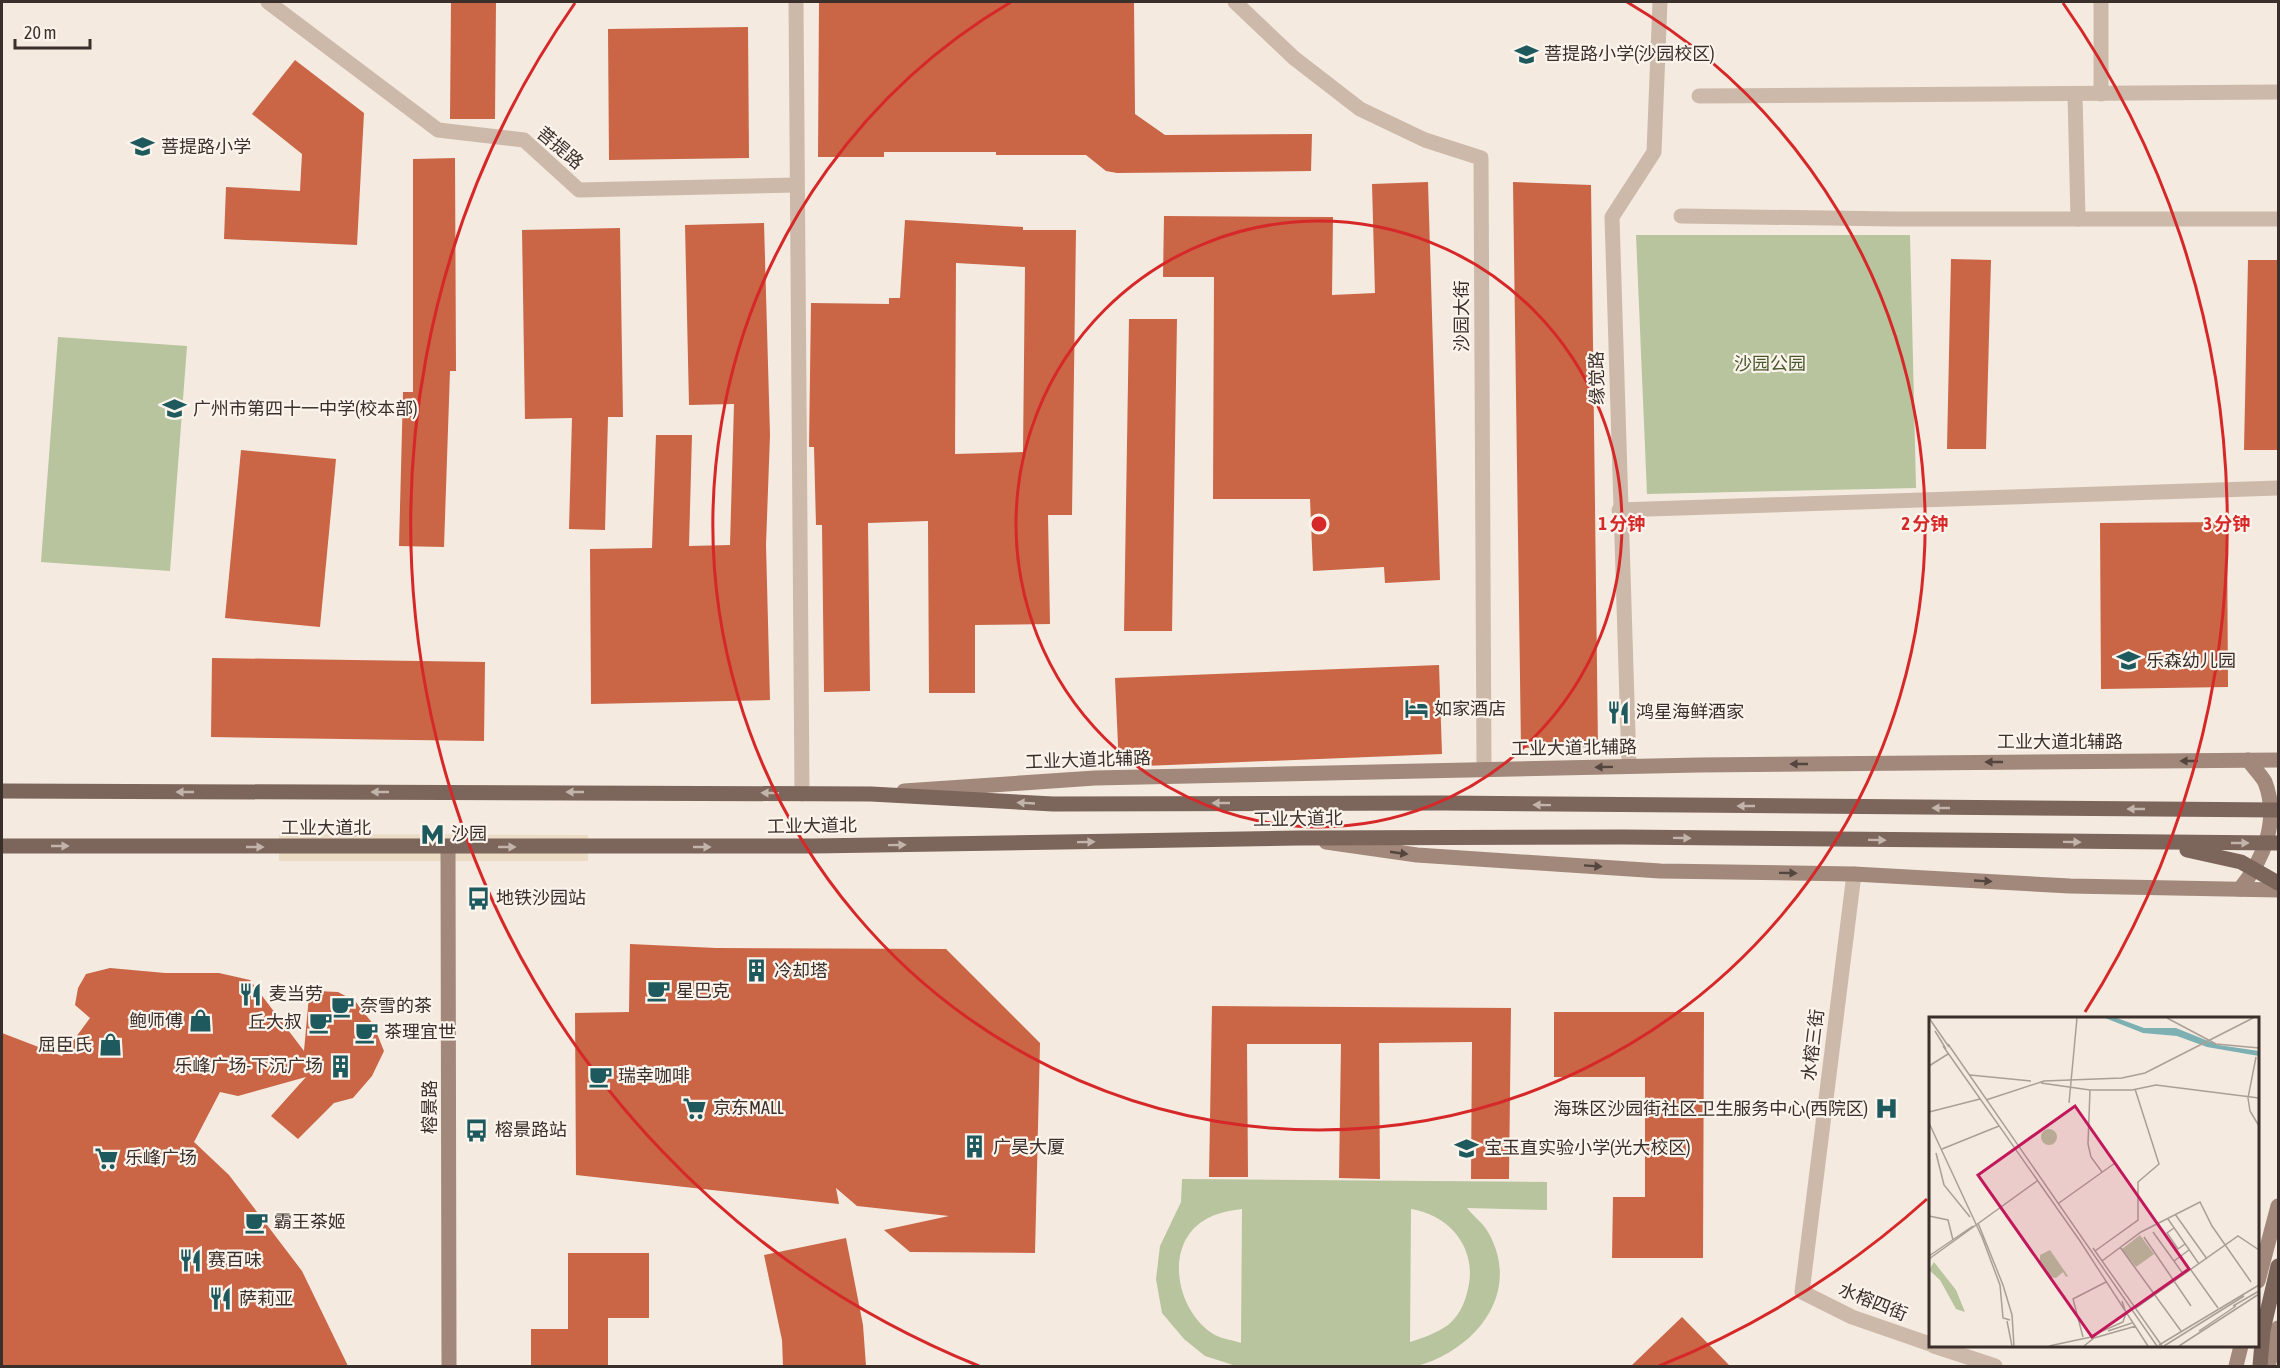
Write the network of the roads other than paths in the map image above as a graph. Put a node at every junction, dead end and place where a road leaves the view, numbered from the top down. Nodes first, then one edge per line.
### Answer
1 (268, 2) edge
2 (796, 2) edge
3 (1235, 2) edge
4 (1660, 2) edge
5 (2101, 2) edge
6 (2278, 92) edge
7 (2076, 94) junction
8 (2101, 94) junction
9 (1699, 96) dead end
10 (796, 185) junction
11 (1681, 216) dead end
12 (2078, 219) junction
13 (2278, 219) edge
14 (2278, 488) edge
15 (1619, 510) junction
16 (2248, 760) junction
17 (2278, 760) edge
18 (1629, 766) junction
19 (1484, 769) junction
20 (2, 792) edge
21 (802, 794) junction
22 (871, 794) junction
23 (2278, 810) edge
24 (1299, 838) junction
25 (2139, 843) junction
26 (2278, 843) edge
27 (2, 846) edge
28 (448, 847) junction
29 (1854, 874) junction
30 (2278, 883) edge
31 (2240, 889) junction
32 (2278, 890) edge
33 (2278, 1206) edge
34 (2278, 1266) edge
35 (2259, 1277) edge
36 (1802, 1292) joint
37 (2278, 1328) edge
38 (1929, 1344) edge
39 (1938, 1347) edge
40 (2241, 1347) edge
41 (448, 1366) edge
42 (1995, 1366) edge
43 (2236, 1366) edge
44 (2260, 1366) edge
45 (2268, 1366) edge

1 - 10 street, 菩提路
2 - 10 street
3 - 19 street, 沙园大街
4 - 15 street, 缘觉路
5 - 8 street
6 - 8 street
7 - 8 street
7 - 9 street
7 - 12 street
10 - 21 street
11 - 12 street
12 - 13 street
14 - 15 street
15 - 18 street, 缘觉路
16 - 17 main road, 工业大道北辅路
16 -> 18 main road, 工业大道北辅路
16 - 31 main road
18 -> 19 main road, 工业大道北辅路
19 - 22 main road, 工业大道北辅路
21 -> 20 main road, 工业大道北
21 - 22 main road, 工业大道北
23 -> 22 main road, 工业大道北
24 -> 25 main road, 工业大道北
28 -> 24 main road, 工业大道北
24 -> 29 main road
25 -> 26 main road
25 - 30 main road
27 -> 28 main road, 工业大道北
28 - 41 main road, 榕景路
29 -> 31 main road
29 - 36 street, 水榕三街
31 - 32 main road
33 - 35 main road
34 - 44 main road
36 - 38 street, 水榕四街
37 - 45 main road
39 - 42 street, 水榕四街
40 - 43 main road

